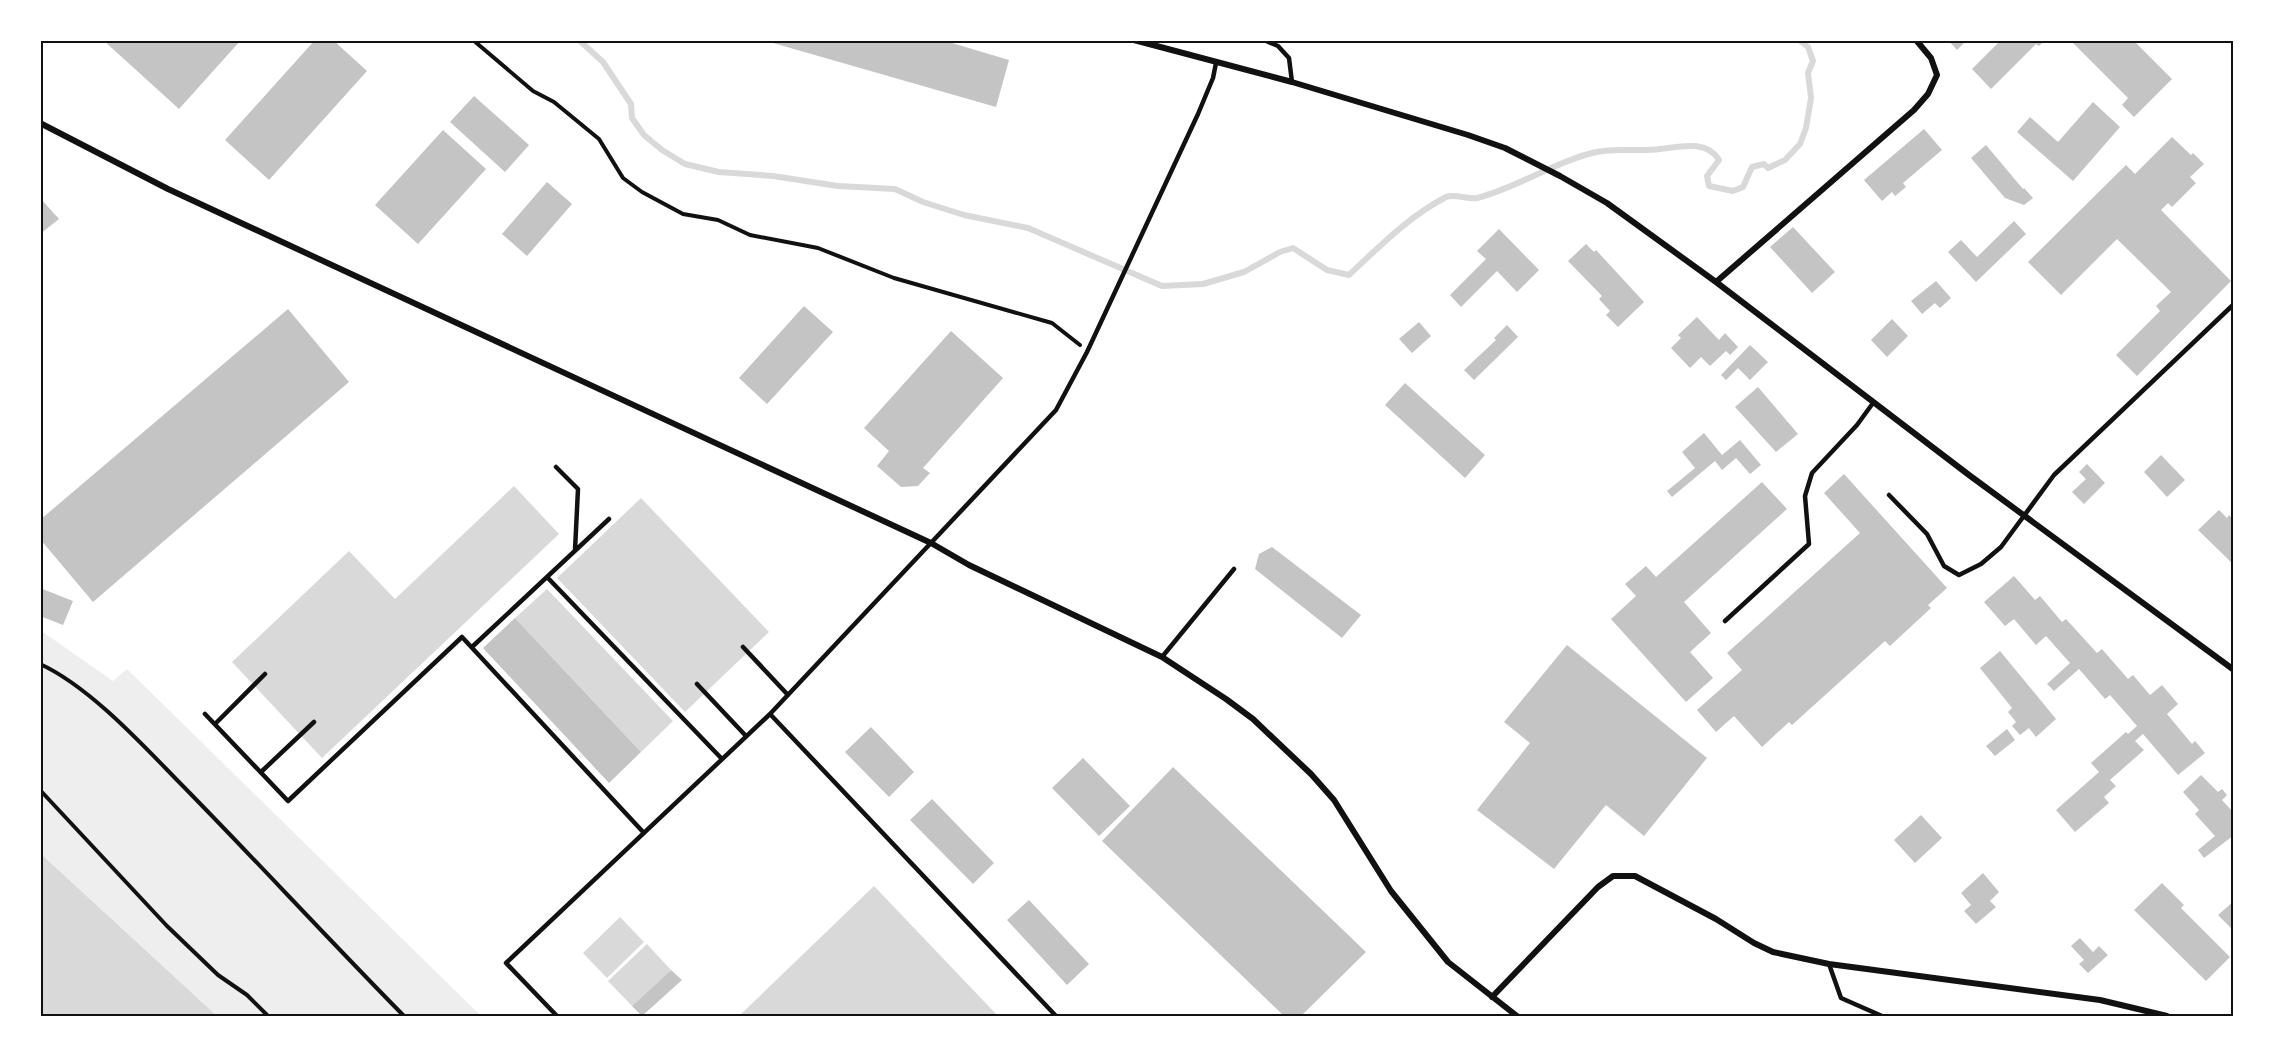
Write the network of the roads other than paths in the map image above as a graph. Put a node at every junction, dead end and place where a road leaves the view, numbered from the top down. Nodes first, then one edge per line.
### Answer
1 (1134, 40) edge
2 (1264, 40) edge
3 (1916, 40) edge
4 (1216, 63) junction
5 (1292, 82) junction
6 (40, 123) edge
7 (1716, 282) junction
8 (2234, 304) edge
9 (1873, 403) junction
10 (556, 467) dead end
11 (1889, 495) dead end
12 (2024, 516) junction
13 (609, 519) dead end
14 (931, 543) junction
15 (575, 550) junction
16 (1234, 569) dead end
17 (547, 576) junction
18 (1725, 621) dead end
19 (472, 647) junction
20 (743, 647) dead end
21 (1162, 657) junction
22 (2234, 670) edge
23 (265, 674) dead end
24 (697, 684) dead end
25 (788, 695) junction
26 (205, 714) dead end
27 (770, 714) junction
28 (314, 722) dead end
29 (215, 724) junction
30 (746, 736) junction
31 (722, 759) junction
32 (261, 772) junction
33 (644, 833) junction
34 (1829, 964) junction
35 (1492, 997) junction
36 (557, 1017) edge
37 (1056, 1017) edge
38 (1517, 1017) edge
39 (1882, 1017) edge
40 (2167, 1017) edge

1 - 4 street
2 - 5 lane
3 - 7 street
4 - 5 street
4 - 14 lane
5 - 7 street
6 - 14 street
7 - 9 street
8 - 12 lane
9 - 12 street
9 - 18 lane
10 - 15 lane
11 - 12 lane
12 - 22 street
13 - 15 lane
14 - 21 street
14 - 25 lane
15 - 17 lane
16 - 21 lane
17 - 19 lane
17 - 31 lane
19 - 32 lane
19 - 33 lane
20 - 25 lane
21 - 35 street
23 - 29 lane
24 - 30 lane
25 - 27 lane
26 - 29 lane
27 - 30 lane
27 - 37 lane
28 - 32 lane
29 - 32 lane
30 - 31 lane
31 - 33 lane
33 - 36 lane
34 - 35 street
34 - 39 lane
34 - 40 street
35 - 38 street

